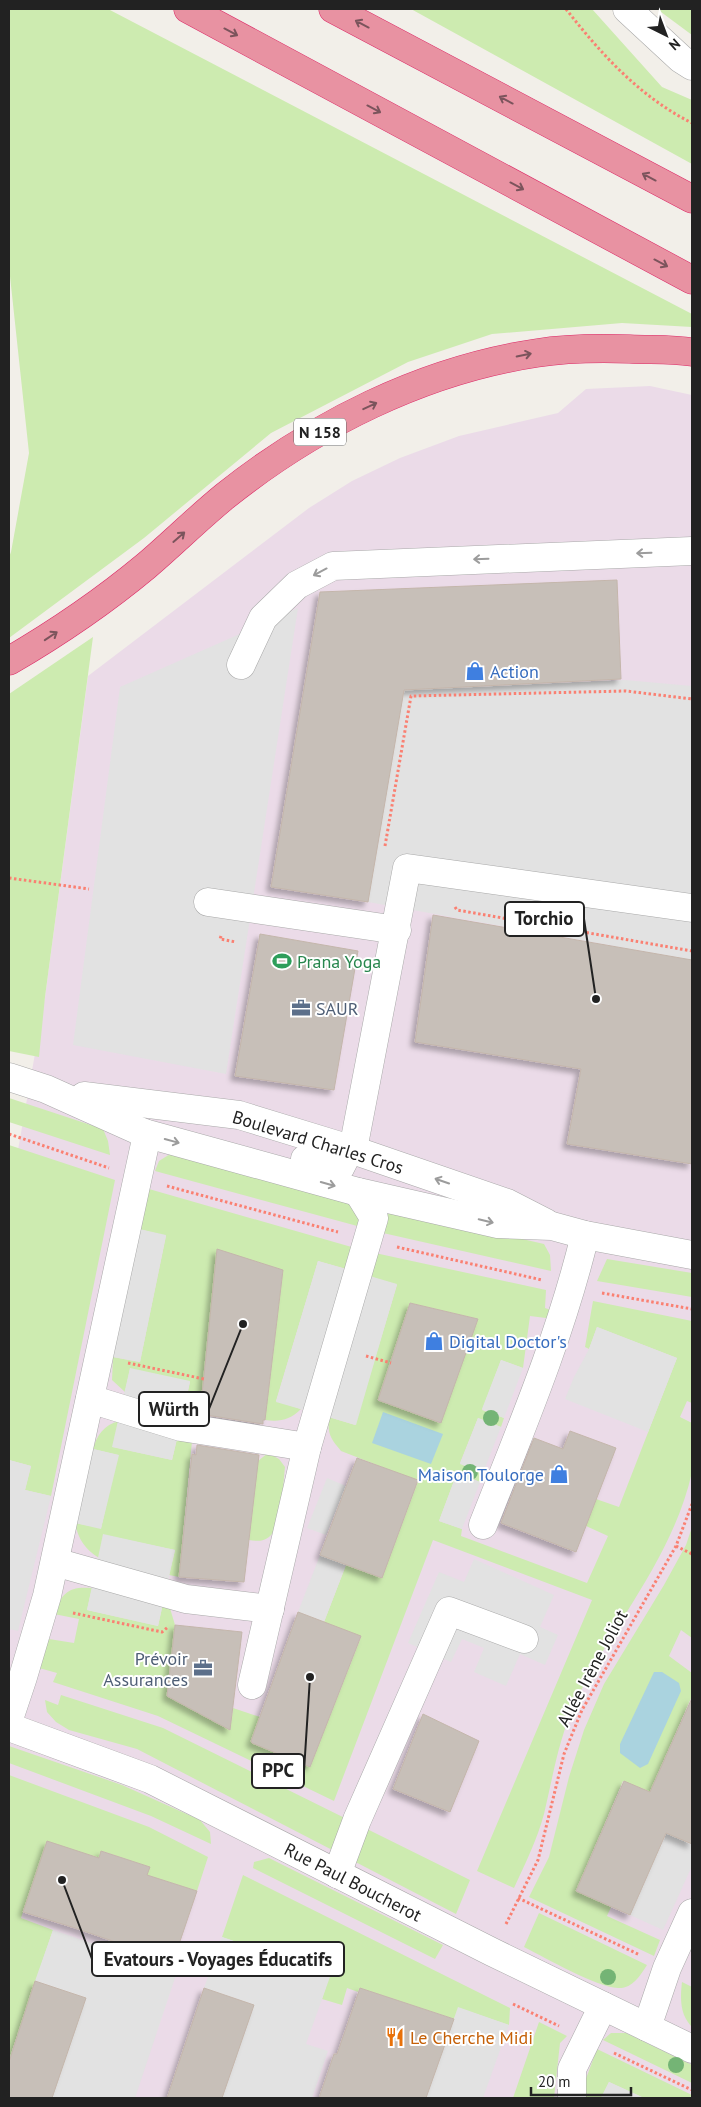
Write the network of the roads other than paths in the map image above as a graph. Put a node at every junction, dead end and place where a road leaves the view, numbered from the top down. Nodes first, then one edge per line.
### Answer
1 (188, 9) edge
2 (333, 9) edge
3 (627, 9) edge
4 (692, 66) edge
5 (692, 199) edge
6 (692, 280) edge
7 (692, 352) edge
8 (692, 551) edge
9 (9, 661) edge
10 (241, 665) dead end
11 (208, 902) dead end
12 (692, 908) edge
13 (396, 930) junction
14 (9, 1077) edge
15 (46, 1090) junction
16 (144, 1133) junction
17 (350, 1150) junction
18 (232, 1157) junction
19 (358, 1192) junction
20 (552, 1226) junction
21 (585, 1234) junction
22 (692, 1255) edge
23 (90, 1399) junction
24 (307, 1446) junction
25 (483, 1524) dead end
26 (55, 1562) junction
27 (270, 1609) junction
28 (524, 1639) dead end
29 (252, 1685) dead end
30 (9, 1719) edge
31 (9, 1727) edge
32 (337, 1874) junction
33 (692, 1913) edge
34 (603, 2006) junction
35 (647, 2027) junction
36 (692, 2049) edge
37 (572, 2098) edge

1 -> 6 highway
5 -> 2 highway
3 - 4 street
9 -> 7 highway, N 158
8 -> 10 street
11 - 13 street
12 - 13 street
13 - 17 street
14 - 15 street, Boulevard Charles Cros
15 - 16 street, Boulevard Charles Cros
15 - 17 street, Boulevard Charles Cros
16 -> 18 street, Boulevard Charles Cros
16 - 23 street
17 - 18 street
20 -> 17 street, Boulevard Charles Cros
18 -> 19 street, Boulevard Charles Cros
19 -> 20 street, Boulevard Charles Cros
19 - 24 street
20 - 21 street, Boulevard Charles Cros
21 - 22 street, Boulevard Charles Cros
21 - 25 street
23 - 24 street
23 - 26 street
24 - 27 street
26 - 27 street
26 - 30 street
27 - 29 street
28 - 32 street
31 - 32 street, Rue Paul Boucherot
32 - 34 street, Rue Paul Boucherot
33 - 35 street
34 - 35 street, Rue Paul Boucherot
34 - 37 street
35 - 36 street, Rue Paul Boucherot

